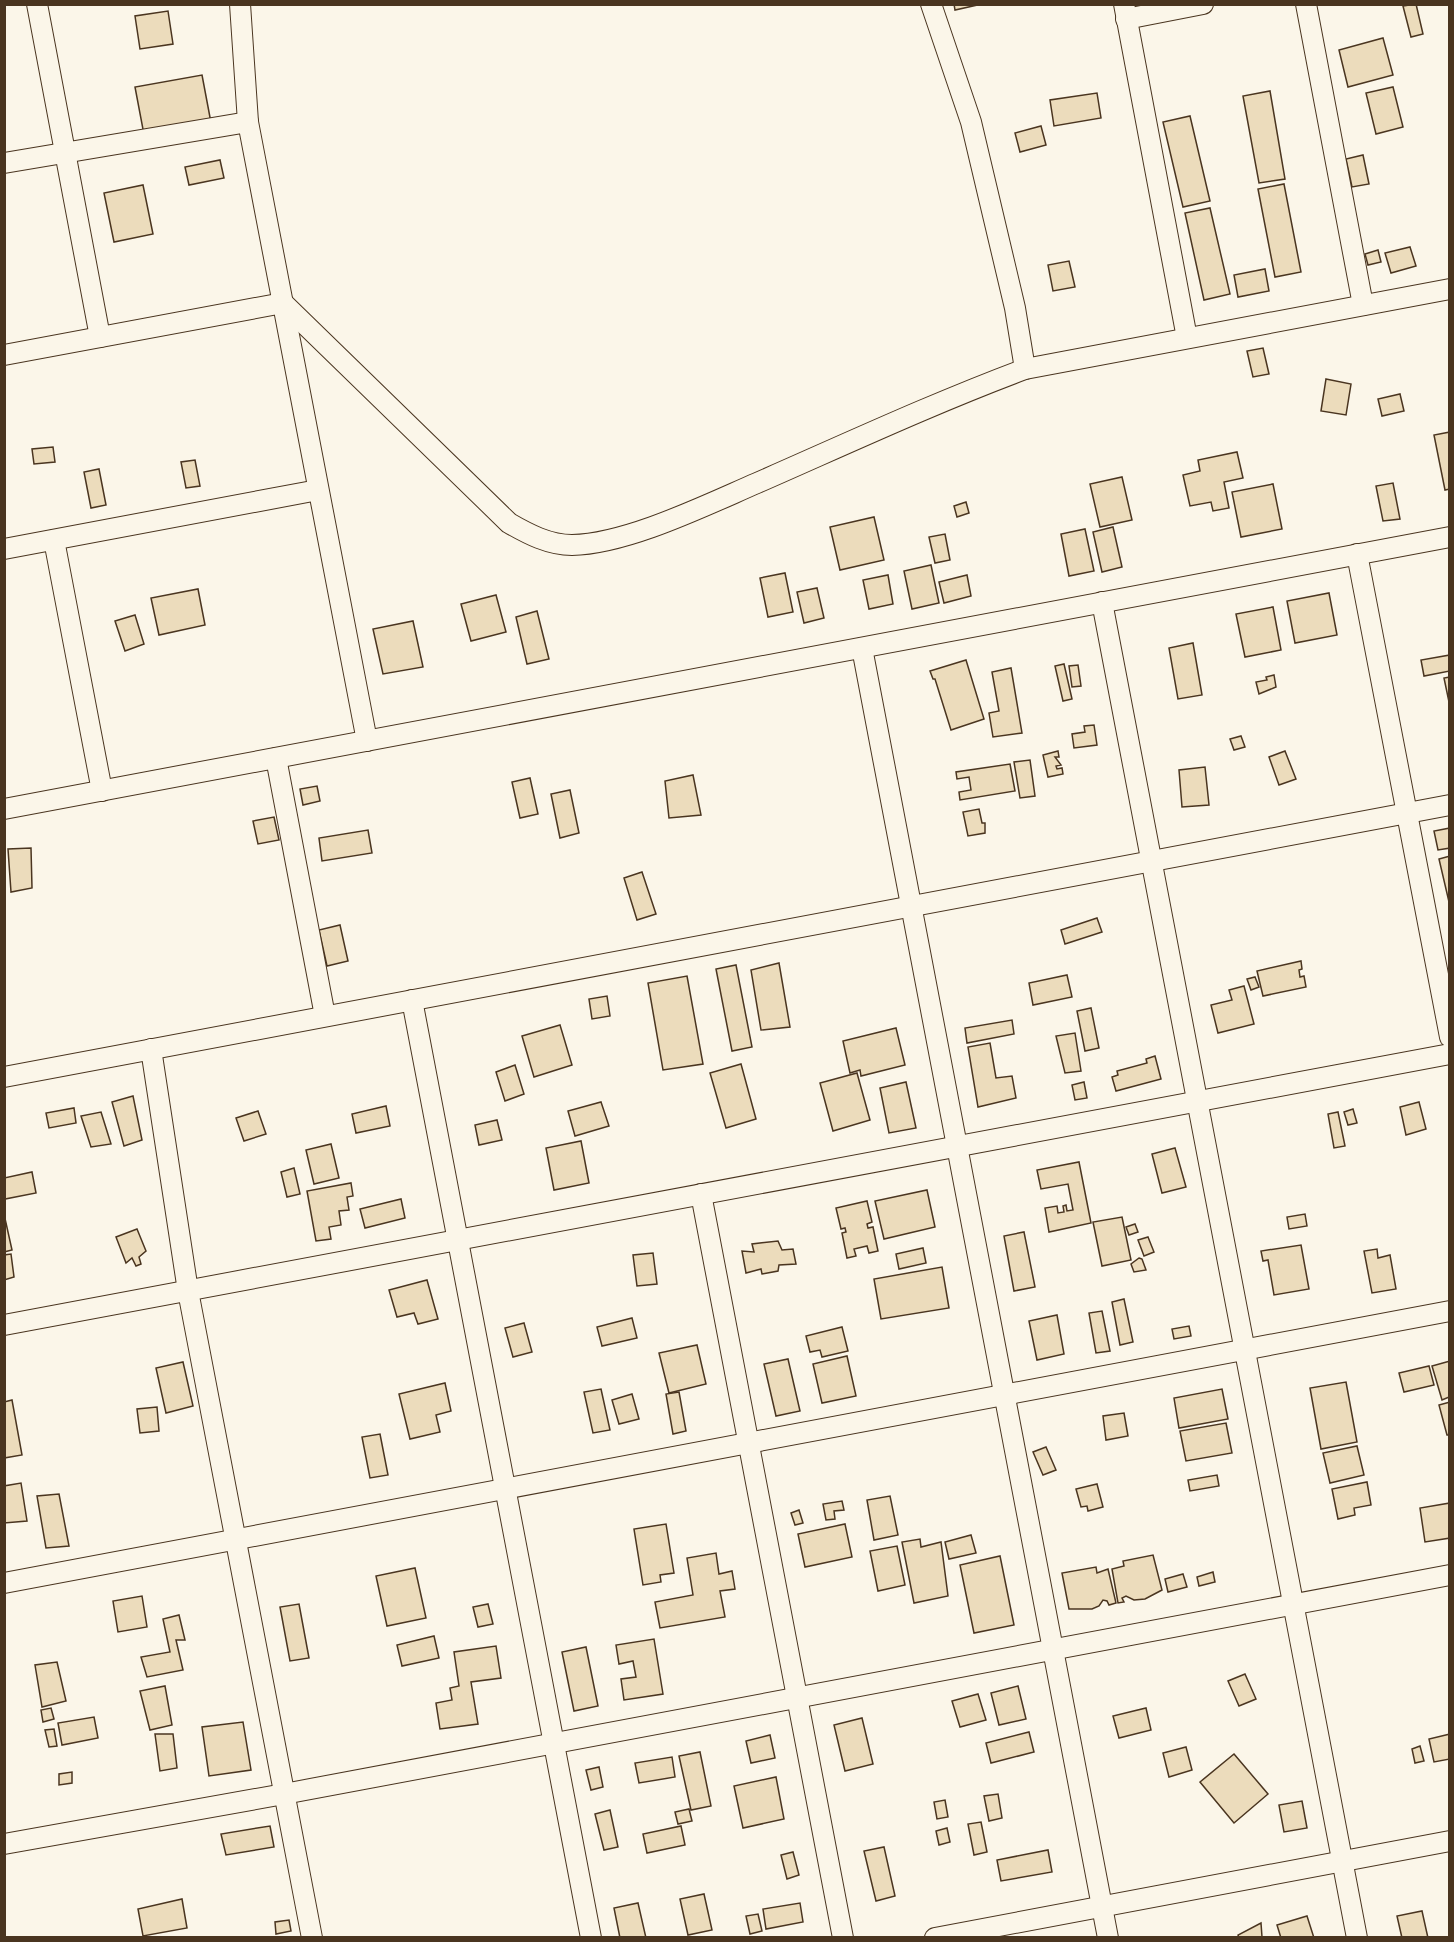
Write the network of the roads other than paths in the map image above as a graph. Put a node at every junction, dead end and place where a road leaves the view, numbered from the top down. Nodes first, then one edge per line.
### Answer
1 (37, 4) edge
2 (240, 4) edge
3 (931, 4) edge
4 (1203, 4) edge
5 (1306, 4) edge
6 (1125, 12) edge
7 (248, 122) junction
8 (66, 153) junction
9 (4, 163) edge
10 (1449, 289) edge
11 (283, 303) junction
12 (1363, 305) junction
13 (100, 337) junction
14 (1187, 338) junction
15 (4, 355) edge
16 (1025, 369) junction
17 (318, 490) junction
18 (1449, 537) edge
19 (54, 540) junction
20 (4, 549) edge
21 (1357, 554) junction
22 (1102, 602) junction
23 (862, 648) junction
24 (367, 741) junction
25 (276, 758) junction
26 (102, 791) junction
27 (1449, 805) edge
28 (4, 809) edge
29 (1407, 813) junction
30 (1152, 861) junction
31 (911, 906) junction
32 (412, 1000) junction
33 (325, 1016) junction
34 (1449, 1037) edge
35 (151, 1049) junction
36 (1449, 1053) edge
37 (4, 1077) edge
38 (1197, 1101) junction
39 (957, 1146) junction
40 (701, 1194) junction
41 (458, 1240) junction
42 (188, 1291) junction
43 (1449, 1311) edge
44 (4, 1325) edge
45 (1245, 1349) junction
46 (1005, 1395) junction
47 (749, 1443) junction
48 (505, 1488) junction
49 (236, 1539) junction
50 (1449, 1575) edge
51 (4, 1583) edge
52 (1294, 1604) junction
53 (1053, 1650) junction
54 (798, 1698) junction
55 (554, 1744) junction
56 (284, 1794) junction
57 (1449, 1840) edge
58 (4, 1844) edge
59 (1342, 1861) junction
60 (1102, 1906) junction
61 (312, 1938) edge
62 (591, 1938) edge
63 (843, 1938) edge
64 (935, 1938) edge
65 (1108, 1938) edge
66 (1357, 1938) edge

1 - 8 street
2 - 7 street
3 - 16 street
4 - 6 street
5 - 12 street
6 - 14 street
7 - 8 street
7 - 11 street
8 - 9 street
8 - 13 street
10 - 12 street
11 - 13 street
11 - 16 street
11 - 17 street
12 - 14 street
13 - 15 street
14 - 16 street
17 - 19 street
17 - 24 street
18 - 21 street
19 - 20 street
19 - 26 street
21 - 22 street
21 - 29 street
22 - 23 street
22 - 30 street
23 - 24 street
23 - 31 street
24 - 25 street
25 - 26 street
25 - 33 street
26 - 28 street
27 - 29 street
29 - 30 street
29 - 34 street
30 - 31 street
30 - 38 street
31 - 32 street
31 - 39 street
32 - 33 street
32 - 41 street
33 - 35 street
35 - 37 street
35 - 42 street
36 - 38 street
38 - 39 street
38 - 45 street
39 - 40 street
39 - 46 street
40 - 41 street
40 - 47 street
41 - 42 street
41 - 48 street
42 - 44 street
42 - 49 street
43 - 45 street
45 - 46 street
45 - 52 street
46 - 47 street
46 - 53 street
47 - 48 street
47 - 54 street
48 - 49 street
48 - 55 street
49 - 51 street
49 - 56 street
50 - 52 street
52 - 53 street
52 - 59 street
53 - 54 street
53 - 60 street
54 - 55 street
54 - 63 street
55 - 56 street
55 - 62 street
56 - 58 street
56 - 61 street
57 - 59 street
59 - 60 street
59 - 66 street
60 - 64 street
60 - 65 street

